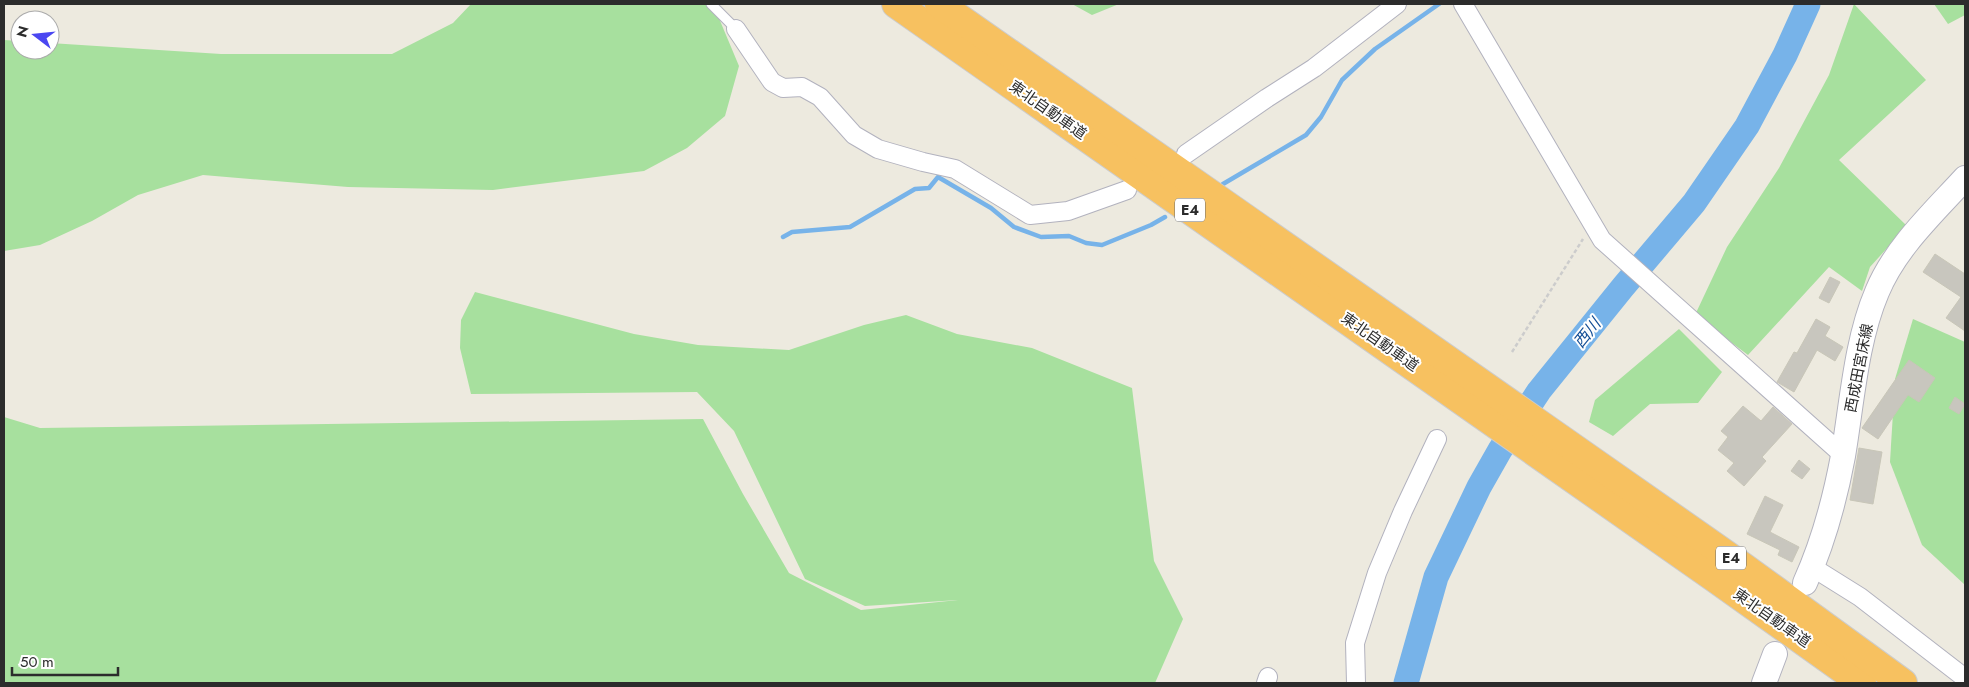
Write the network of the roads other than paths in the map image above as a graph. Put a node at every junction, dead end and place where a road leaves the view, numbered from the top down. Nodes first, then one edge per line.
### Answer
1 (711, 4) edge
2 (896, 4) edge
3 (939, 4) edge
4 (1397, 4) edge
5 (1463, 4) edge
6 (736, 29) joint
7 (1186, 154) dead end
8 (1965, 178) edge
9 (1127, 190) dead end
10 (1491, 406) junction
11 (1437, 439) dead end
12 (1551, 448) junction
13 (1843, 456) junction
14 (1808, 575) joint
15 (1775, 654) dead end
16 (1965, 678) edge
17 (1356, 683) edge
18 (1764, 683) edge
19 (1862, 683) edge
20 (1903, 683) edge

1 - 6 lane
2 - 10 highway, 東北自動車道 / E4
3 - 10 highway, 東北自動車道 / E4
4 - 7 street
5 - 13 street
6 - 9 street
8 - 13 main road, 西成田宮床線
10 - 12 highway, 東北自動車道 / E4
11 - 17 street
12 - 19 highway, 東北自動車道 / E4
12 - 20 highway, 東北自動車道 / E4
13 - 14 main road, 西成田宮床線
14 - 16 street
15 - 18 main road

